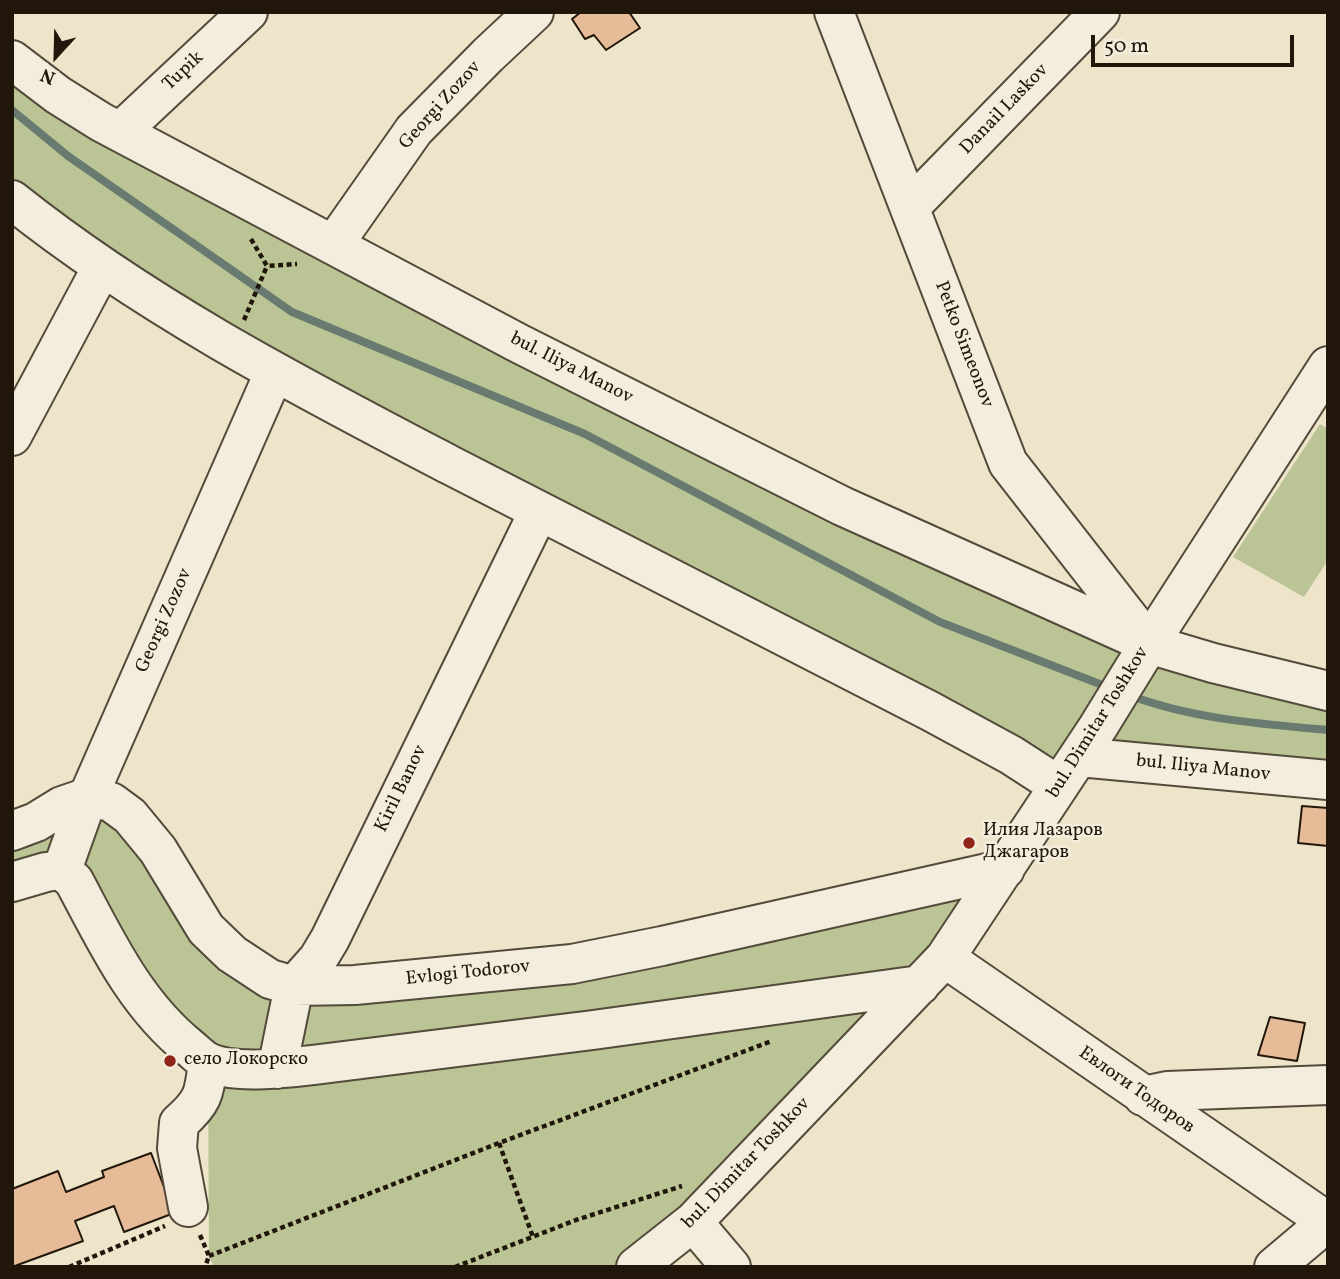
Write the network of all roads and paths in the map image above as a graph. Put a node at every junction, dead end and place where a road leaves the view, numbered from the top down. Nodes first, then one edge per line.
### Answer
1 (248, 12) edge
2 (534, 12) edge
3 (834, 12) edge
4 (1100, 12) edge
5 (12, 60) edge
6 (120, 132) junction
7 (12, 200) edge
8 (910, 207) junction
9 (334, 244) junction
10 (267, 266) dead end
11 (102, 267) junction
12 (244, 319) dead end
13 (1328, 366) edge
14 (274, 373) junction
15 (12, 436) edge
16 (539, 511) junction
17 (1146, 650) junction
18 (1328, 691) edge
19 (1079, 757) junction
20 (1328, 780) edge
21 (88, 797) junction
22 (12, 831) edge
23 (1005, 869) junction
24 (62, 870) junction
25 (12, 882) edge
26 (933, 972) junction
27 (294, 986) junction
28 (780, 1038) dead end
29 (208, 1062) junction
30 (276, 1069) junction
31 (1328, 1085) edge
32 (1143, 1096) junction
33 (499, 1143) junction
34 (682, 1185) dead end
35 (188, 1207) joint
36 (1324, 1220) edge
37 (693, 1222) junction
38 (533, 1237) junction
39 (69, 1267) edge
40 (205, 1267) edge
41 (455, 1267) edge
42 (636, 1267) edge
43 (731, 1267) edge
44 (1274, 1267) edge

1 - 6 street, Tupik
2 - 9 street, Georgi Zozov
3 - 8 street, Petko Simeonov
4 - 8 street, Danail Laskov
5 - 6 street, bul. Iliya Manov
6 - 9 street, bul. Iliya Manov
7 - 11 street, bul. Iliya Manov
8 - 17 street, Petko Simeonov
9 - 17 street, bul. Iliya Manov
10 - 12 path
11 - 14 street, bul. Iliya Manov
11 - 15 street
13 - 17 street, bul. Dimitar Toshkov
14 - 16 street, bul. Iliya Manov
14 - 21 street, Georgi Zozov
16 - 19 street, bul. Iliya Manov
16 - 27 street, Kiril Banov
17 - 18 street, bul. Iliya Manov
17 - 19 street, bul. Dimitar Toshkov
19 - 20 street, bul. Iliya Manov
19 - 23 street, bul. Dimitar Toshkov
21 - 22 street
21 - 24 street, Georgi Zozov
21 - 27 street, Evlogi Todorov
23 - 26 street, bul. Dimitar Toshkov
23 - 27 street, Evlogi Todorov
24 - 25 street
24 - 29 street
26 - 30 street
26 - 32 street, Евлоги Тодоров
26 - 37 street, bul. Dimitar Toshkov
27 - 30 street, Kiril Banov
28 - 33 path
29 - 30 street
29 - 35 street
31 - 32 street
32 - 36 street, Евлоги Тодоров
33 - 38 path
33 - 40 path
34 - 38 path
35 - 39 path
36 - 44 street
37 - 42 street, bul. Dimitar Toshkov
37 - 43 street
38 - 41 path

